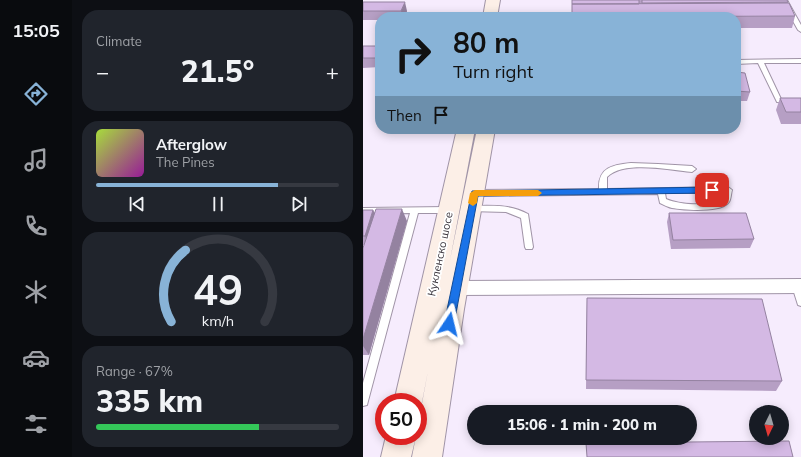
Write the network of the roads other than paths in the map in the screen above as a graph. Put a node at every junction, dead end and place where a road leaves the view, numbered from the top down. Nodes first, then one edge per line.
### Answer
1 (493, 0) edge
2 (784, 0) edge
3 (491, 12) edge
4 (801, 30) edge
5 (801, 61) edge
6 (741, 62) edge
7 (760, 62) junction
8 (801, 102) edge
9 (466, 134) edge
10 (484, 134) edge
11 (691, 169) dead end
12 (661, 191) junction
13 (603, 192) junction
14 (463, 206) junction
15 (415, 210) junction
16 (363, 211) edge
17 (529, 247) dead end
18 (455, 288) junction
19 (799, 291) edge
20 (411, 393) edge
21 (363, 401) edge
22 (399, 445) edge
23 (396, 457) edge
24 (427, 457) edge

1 - 3 main road
2 - 4 lane
5 - 7 lane
6 - 7 lane
7 - 8 lane
9 - 14 main road, Кукленско шосе
10 - 14 main road, Кукленско шосе
11 - 13 lane
12 - 12 lane
12 - 13 lane
13 - 14 lane
14 - 15 lane
14 - 17 lane
14 - 18 main road, Кукленско шосе
14 - 20 main road, Кукленско шосе
15 - 16 lane
15 - 21 lane
18 - 19 street
18 - 24 main road, Кукленско шосе
22 - 23 main road

